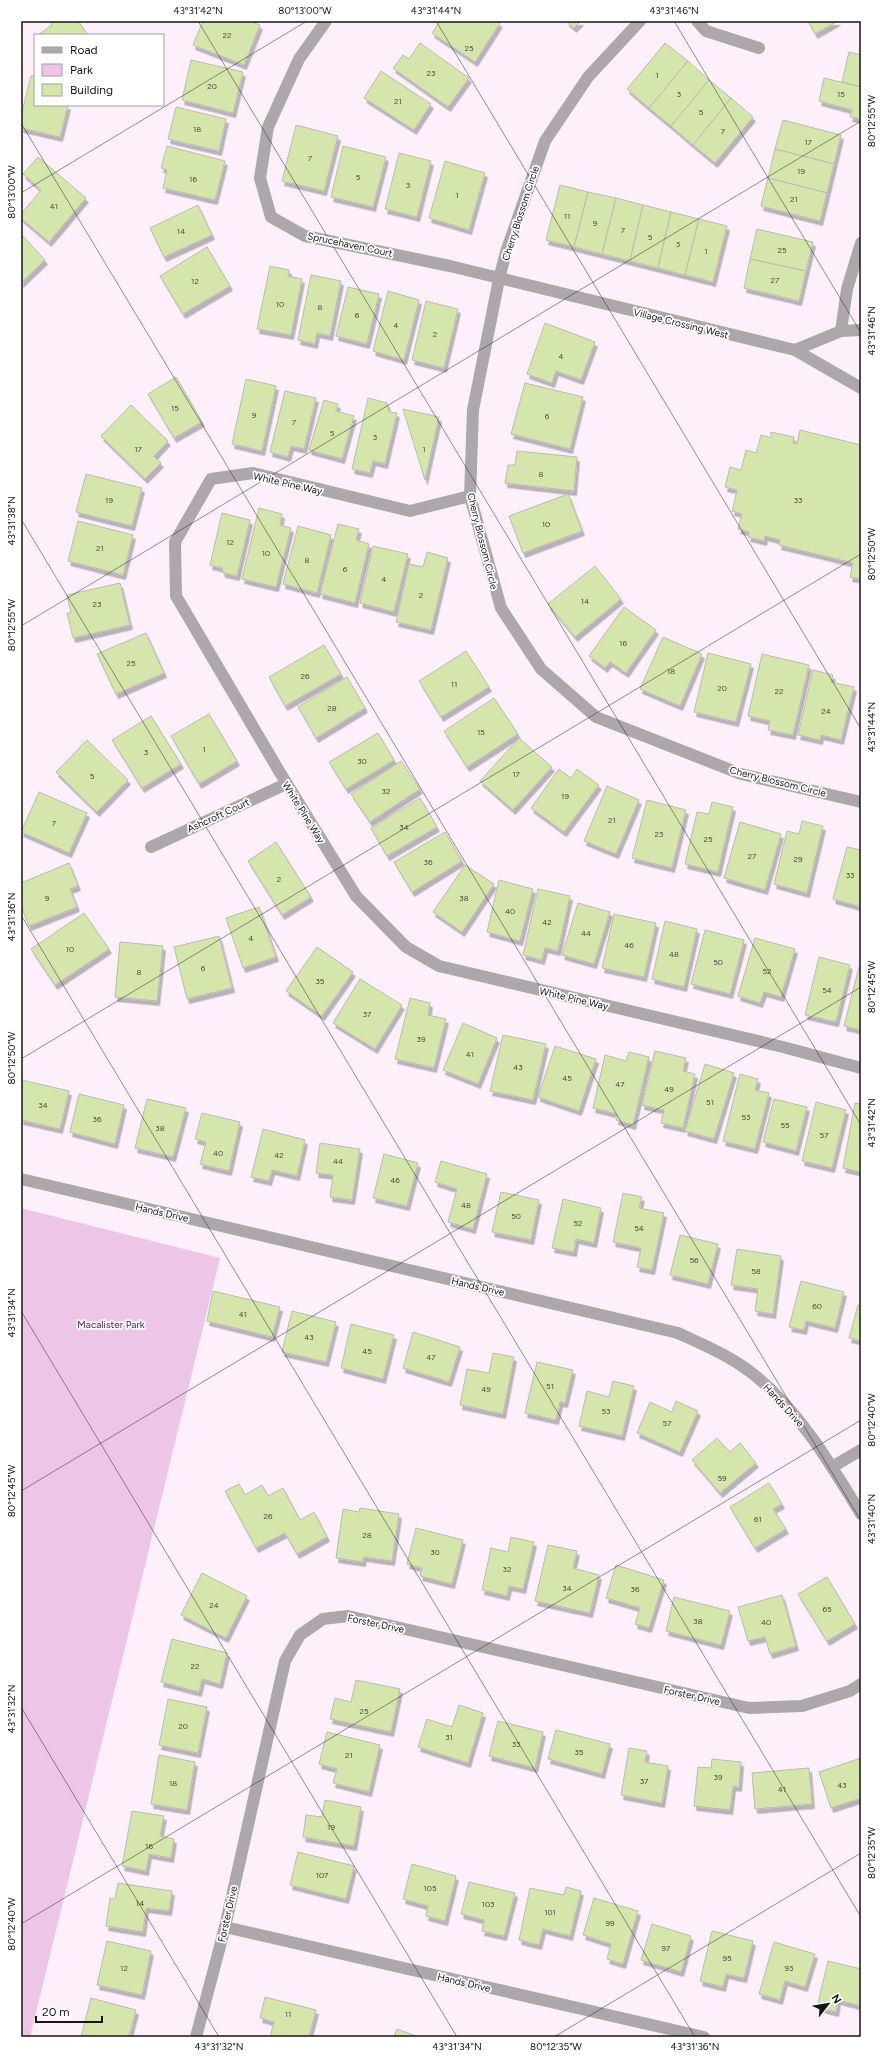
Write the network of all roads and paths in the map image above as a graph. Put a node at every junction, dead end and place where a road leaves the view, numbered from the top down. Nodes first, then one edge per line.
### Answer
1 (326, 21) edge
2 (640, 21) edge
3 (697, 21) edge
4 (759, 48) dead end
5 (861, 243) edge
6 (500, 279) junction
7 (861, 330) edge
8 (841, 331) junction
9 (795, 350) junction
10 (861, 388) edge
11 (470, 496) junction
12 (286, 784) junction
13 (861, 802) edge
14 (151, 847) dead end
15 (861, 1068) edge
16 (21, 1179) edge
17 (861, 1450) edge
18 (832, 1467) junction
19 (861, 1514) edge
20 (861, 1684) edge
21 (225, 1927) junction
22 (196, 2037) edge
23 (704, 2037) edge

1 - 6 street, Sprucehaven Court
2 - 6 street, Cherry Blossom Circle
3 - 4 street
5 - 8 street
6 - 9 street, Village Crossing West
6 - 11 street, Cherry Blossom Circle
7 - 8 street
8 - 9 street
9 - 10 street, Village Crossing West
11 - 12 street, White Pine Way
11 - 13 street, Cherry Blossom Circle
12 - 14 street, Ashcroft Court
12 - 15 street, White Pine Way
16 - 18 street, Hands Drive
17 - 18 street
18 - 19 street, Hands Drive
20 - 21 street, Forster Drive
21 - 22 street, Forster Drive
21 - 23 street, Hands Drive

